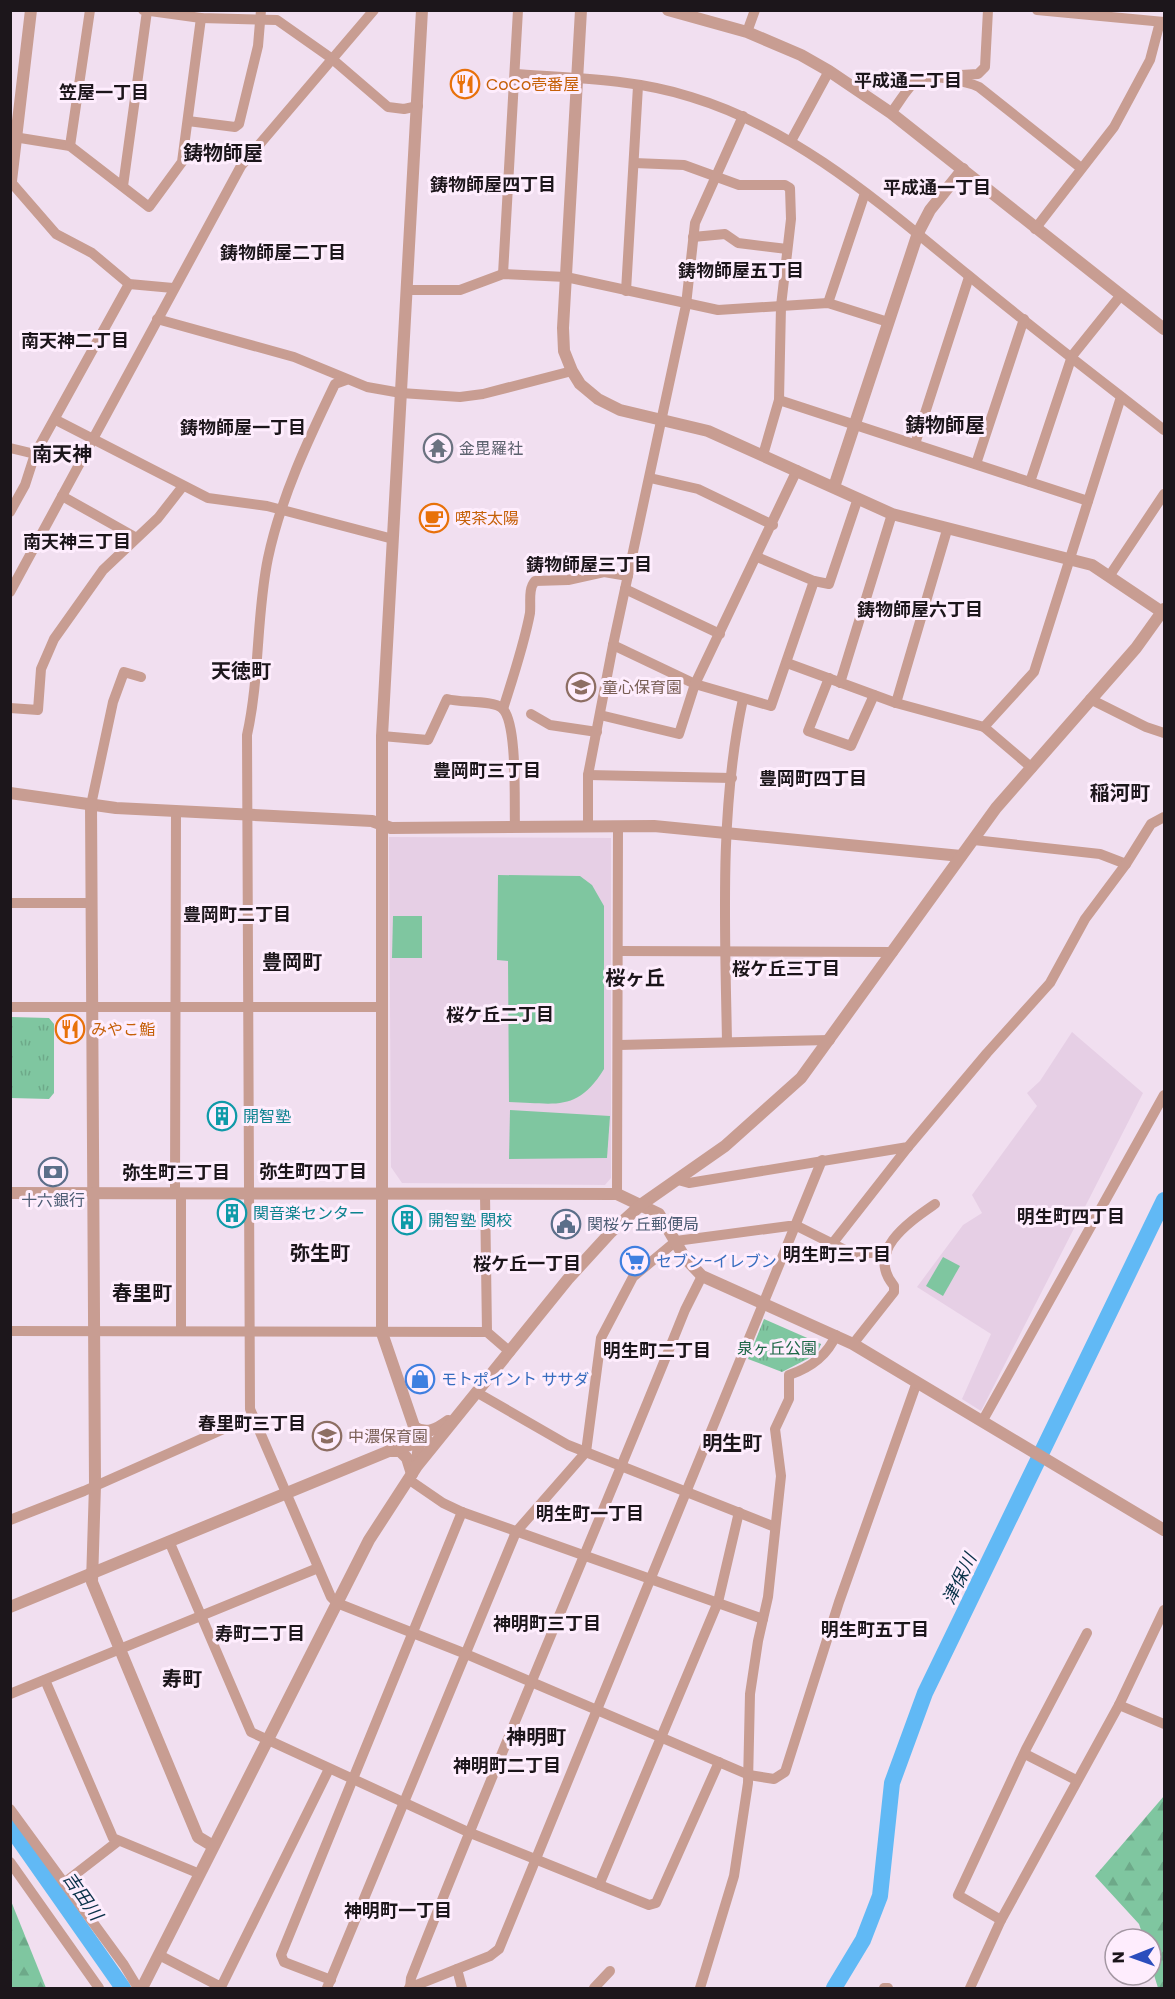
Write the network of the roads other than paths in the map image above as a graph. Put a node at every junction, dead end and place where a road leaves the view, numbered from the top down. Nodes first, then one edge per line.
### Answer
1 (31, 10) edge
2 (90, 10) edge
3 (143, 10) edge
4 (374, 10) edge
5 (422, 10) edge
6 (518, 10) edge
7 (581, 10) edge
8 (668, 10) edge
9 (755, 10) edge
10 (988, 10) edge
11 (1037, 10) edge
12 (147, 11) edge
13 (260, 15) edge
14 (201, 18) junction
15 (1162, 22) edge
16 (747, 32) junction
17 (331, 58) junction
18 (829, 71) junction
19 (515, 75) junction
20 (577, 78) junction
21 (957, 81) junction
22 (638, 86) junction
23 (418, 106) junction
24 (891, 112) junction
25 (743, 116) junction
26 (188, 121) junction
27 (14, 137) junction
28 (791, 141) junction
29 (70, 146) junction
30 (634, 163) junction
31 (1081, 168) junction
32 (963, 169) junction
33 (716, 176) junction
34 (11, 182) edge
35 (123, 186) junction
36 (865, 193) junction
37 (1035, 229) junction
38 (918, 233) junction
39 (693, 237) junction
40 (787, 249) junction
41 (503, 274) junction
42 (969, 276) junction
43 (566, 277) junction
44 (129, 284) junction
45 (173, 288) junction
46 (407, 290) junction
47 (626, 291) junction
48 (1120, 295) junction
49 (828, 303) junction
50 (686, 305) junction
51 (781, 306) junction
52 (157, 319) junction
53 (1024, 319) junction
54 (888, 322) junction
55 (1164, 329) edge
56 (1072, 356) junction
57 (572, 371) junction
58 (346, 380) junction
59 (401, 393) junction
60 (1122, 397) junction
61 (779, 400) junction
62 (662, 419) junction
63 (56, 420) junction
64 (854, 424) junction
65 (1164, 430) edge
66 (92, 440) junction
67 (915, 444) junction
68 (10, 448) edge
69 (35, 454) junction
70 (763, 455) junction
71 (976, 464) junction
72 (797, 470) junction
73 (650, 478) junction
74 (1030, 482) junction
75 (183, 486) junction
76 (834, 487) junction
77 (1164, 494) edge
78 (62, 495) junction
79 (858, 498) junction
80 (1088, 501) junction
81 (10, 512) edge
82 (283, 512) junction
83 (892, 514) junction
84 (773, 525) junction
85 (947, 530) junction
86 (135, 537) junction
87 (393, 539) junction
88 (757, 557) junction
89 (1070, 558) junction
90 (1110, 575) junction
91 (628, 576) junction
92 (814, 581) junction
93 (626, 589) junction
94 (10, 592) edge
95 (1163, 610) edge
96 (720, 634) junction
97 (613, 645) junction
98 (787, 663) junction
99 (141, 677) dead end
100 (829, 678) junction
101 (840, 683) junction
102 (695, 684) junction
103 (873, 695) junction
104 (743, 699) junction
105 (1090, 699) junction
106 (896, 703) junction
107 (10, 708) edge
108 (503, 709) junction
109 (531, 714) dead end
110 (600, 715) junction
111 (984, 727) junction
112 (597, 732) junction
113 (1164, 733) edge
114 (382, 736) junction
115 (1032, 768) junction
116 (588, 775) junction
117 (732, 778) junction
118 (10, 793) edge
119 (91, 805) junction
120 (176, 812) junction
121 (248, 815) junction
122 (1164, 817) edge
123 (382, 824) junction
124 (588, 826) junction
125 (618, 826) junction
126 (515, 827) junction
127 (728, 834) junction
128 (974, 840) junction
129 (961, 856) junction
130 (1126, 864) junction
131 (10, 903) edge
132 (92, 903) junction
133 (619, 951) junction
134 (726, 951) junction
135 (893, 952) junction
136 (10, 1007) edge
137 (92, 1007) junction
138 (176, 1007) junction
139 (249, 1007) junction
140 (382, 1007) junction
141 (830, 1040) junction
142 (727, 1042) junction
143 (619, 1045) junction
144 (1164, 1095) edge
145 (908, 1148) junction
146 (822, 1160) junction
147 (678, 1180) junction
148 (10, 1193) edge
149 (178, 1193) junction
150 (249, 1193) junction
151 (383, 1193) junction
152 (94, 1194) junction
153 (485, 1194) junction
154 (617, 1194) junction
155 (642, 1204) junction
156 (936, 1204) dead end
157 (797, 1226) junction
158 (676, 1241) junction
159 (832, 1244) junction
160 (887, 1252) junction
161 (702, 1276) junction
162 (765, 1304) junction
163 (10, 1331) edge
164 (94, 1331) junction
165 (181, 1331) junction
166 (249, 1331) junction
167 (487, 1332) junction
168 (382, 1334) junction
169 (836, 1335) junction
170 (853, 1344) junction
171 (510, 1352) junction
172 (917, 1382) junction
173 (476, 1392) junction
174 (253, 1416) junction
175 (455, 1417) junction
176 (987, 1423) junction
177 (414, 1427) junction
178 (439, 1437) junction
179 (413, 1442) junction
180 (389, 1451) junction
181 (586, 1452) junction
182 (622, 1466) junction
183 (412, 1473) junction
184 (94, 1485) junction
185 (286, 1492) junction
186 (688, 1492) junction
187 (462, 1512) junction
188 (739, 1512) junction
189 (10, 1520) edge
190 (775, 1527) junction
191 (1164, 1530) edge
192 (516, 1532) junction
193 (169, 1541) junction
194 (585, 1557) junction
195 (318, 1568) junction
196 (92, 1573) junction
197 (652, 1580) junction
198 (718, 1602) junction
199 (337, 1603) junction
200 (10, 1607) edge
201 (1164, 1610) edge
202 (202, 1615) junction
203 (763, 1619) junction
204 (412, 1633) junction
205 (1087, 1633) dead end
206 (120, 1649) junction
207 (466, 1654) junction
208 (45, 1680) junction
209 (533, 1683) junction
210 (10, 1694) edge
211 (1119, 1705) junction
212 (598, 1710) junction
213 (1164, 1724) edge
214 (663, 1738) junction
215 (267, 1741) junction
216 (1025, 1754) junction
217 (719, 1762) junction
218 (329, 1769) junction
219 (749, 1775) junction
220 (352, 1780) junction
221 (1076, 1780) junction
222 (404, 1804) junction
223 (10, 1809) edge
224 (468, 1832) junction
225 (117, 1842) junction
226 (213, 1846) junction
227 (535, 1860) junction
228 (10, 1862) edge
229 (200, 1874) junction
230 (64, 1883) junction
231 (599, 1885) junction
232 (1001, 1920) junction
233 (159, 1955) junction
234 (457, 1970) junction
235 (610, 1971) dead end
236 (329, 1984) edge
237 (409, 1988) edge
238 (99, 1989) edge
239 (138, 1989) edge
240 (142, 1989) edge
241 (462, 1989) edge
242 (594, 1989) edge
243 (700, 1989) edge
244 (970, 1989) edge

1 - 27 street
2 - 29 street
3 - 12 street
4 - 17 street
5 - 23 street
6 - 19 street
7 - 20 street
8 - 16 street
9 - 16 street
10 - 21 street
11 - 15 street
12 - 14 street
12 - 35 street
13 - 14 street
13 - 17 street
13 - 26 street
14 - 26 street
15 - 31 street
16 - 18 street
17 - 23 street
17 - 45 street
18 - 24 street
18 - 28 street
19 - 20 street
19 - 41 street
20 - 22 street
20 - 43 street
21 - 24 street
21 - 31 street
22 - 25 street
22 - 30 street
23 - 46 street
24 - 32 street
25 - 28 street
25 - 33 street
26 - 35 street
27 - 29 street
27 - 34 street
28 - 36 street
29 - 35 street
30 - 33 street
30 - 47 street
31 - 37 street
32 - 37 street
32 - 38 street
33 - 39 street
33 - 40 street
34 - 44 street
36 - 38 street
36 - 49 street
37 - 48 street
38 - 42 street
38 - 54 street
39 - 40 street
39 - 50 street
40 - 51 street
41 - 43 street
41 - 46 street
42 - 53 street
42 - 67 street
43 - 47 street
43 - 57 street
44 - 45 street
44 - 63 street
45 - 52 street
46 - 59 street
47 - 50 street
48 - 55 street
48 - 56 street
49 - 51 street
49 - 54 street
50 - 51 street
50 - 62 street
51 - 61 street
52 - 58 street
52 - 66 street
53 - 56 street
53 - 71 street
54 - 64 street
56 - 60 street
56 - 74 street
57 - 59 street
57 - 62 street
58 - 59 street
58 - 82 street
59 - 87 street
60 - 65 street
60 - 80 street
61 - 64 street
61 - 70 street
62 - 70 street
62 - 73 street
63 - 66 street
63 - 69 street
64 - 67 street
64 - 76 street
66 - 75 street
66 - 78 street
67 - 71 street
68 - 69 street
69 - 81 street
70 - 72 street
71 - 74 street
72 - 76 street
72 - 84 street
73 - 84 street
73 - 91 street
74 - 80 street
75 - 82 street
75 - 86 street
76 - 79 street
77 - 90 street
78 - 86 street
78 - 94 street
79 - 83 street
79 - 92 street
80 - 89 street
82 - 87 street
82 - 121 street
83 - 85 street
83 - 101 street
84 - 88 street
85 - 89 street
85 - 106 street
86 - 107 street
87 - 114 street
88 - 92 street
88 - 96 street
89 - 90 street
89 - 111 street
90 - 95 street
91 - 93 street
91 - 108 street
92 - 98 street
93 - 96 street
93 - 97 street
95 - 105 street
96 - 102 street
97 - 102 street
97 - 110 street
98 - 100 street
98 - 104 street
99 - 119 street
100 - 101 street
100 - 103 street
101 - 103 street
102 - 104 street
102 - 110 street
103 - 106 street
104 - 117 street
105 - 113 street
105 - 115 street
106 - 111 street
108 - 114 street
108 - 126 street
109 - 112 street
110 - 112 street
111 - 115 street
112 - 116 street
114 - 123 street
115 - 128 street
116 - 117 street
116 - 124 street
117 - 127 street
118 - 119 street
119 - 120 street
119 - 132 street
120 - 121 street
120 - 138 street
121 - 123 street
121 - 139 street
122 - 130 street
123 - 126 street
123 - 140 street
124 - 125 street
124 - 126 street
125 - 127 street
125 - 133 street
127 - 129 street
127 - 134 street
128 - 129 street
128 - 130 street
129 - 135 street
130 - 145 street
131 - 132 street
132 - 137 street
133 - 134 street
133 - 143 street
134 - 135 street
134 - 142 street
135 - 141 street
136 - 137 street
137 - 138 street
137 - 152 street
138 - 139 street
138 - 149 street
139 - 140 street
139 - 150 street
140 - 151 street
141 - 142 street
141 - 147 street
142 - 143 street
143 - 154 street
144 - 176 street
145 - 146 street
145 - 159 street
146 - 147 street
146 - 157 street
147 - 155 street
148 - 152 street
149 - 150 street
149 - 152 street
149 - 165 street
150 - 151 street
150 - 166 street
151 - 153 street
151 - 168 street
152 - 164 street
153 - 154 street
153 - 167 street
154 - 155 street
155 - 158 street
155 - 171 street
156 - 160 street
157 - 158 street
157 - 159 street
157 - 162 street
158 - 161 street
158 - 181 street
159 - 160 street
160 - 170 street
161 - 162 street
161 - 182 street
162 - 169 street
162 - 186 street
163 - 164 street
164 - 165 street
164 - 184 street
165 - 166 street
166 - 168 street
166 - 174 street
167 - 168 street
167 - 171 street
168 - 177 street
169 - 170 street
169 - 190 street
170 - 172 street
171 - 173 street
172 - 176 street
172 - 219 street
173 - 175 street
173 - 181 street
174 - 184 street
174 - 185 street
175 - 177 street
175 - 178 street
176 - 191 street
177 - 179 street
178 - 179 street
178 - 183 street
179 - 180 street
179 - 183 street
180 - 183 street
180 - 185 street
181 - 182 street
181 - 192 street
182 - 186 street
182 - 194 street
183 - 187 street
183 - 199 street
184 - 189 street
184 - 196 street
185 - 193 street
185 - 195 street
186 - 188 street
186 - 197 street
187 - 192 street
187 - 204 street
188 - 190 street
188 - 198 street
190 - 203 street
192 - 194 street
192 - 207 street
193 - 196 street
193 - 202 street
194 - 197 street
194 - 209 street
195 - 199 street
195 - 202 street
196 - 200 street
196 - 206 street
197 - 198 street
197 - 212 street
198 - 203 street
198 - 214 street
199 - 204 street
199 - 215 street
201 - 211 street
202 - 206 street
202 - 215 street
203 - 219 street
204 - 207 street
204 - 220 street
205 - 216 street
206 - 208 street
206 - 226 street
207 - 209 street
207 - 222 street
208 - 210 street
208 - 225 street
209 - 212 street
209 - 224 street
211 - 213 street
211 - 221 street
212 - 214 street
212 - 227 street
214 - 217 street
214 - 231 street
215 - 218 street
215 - 226 street
216 - 221 street
216 - 232 street
217 - 219 street
217 - 231 street
218 - 220 street
218 - 233 street
219 - 243 street
220 - 222 street
220 - 236 street
221 - 232 street
222 - 224 street
222 - 236 street
223 - 230 street
224 - 227 street
224 - 237 street
225 - 229 street
225 - 230 street
226 - 229 street
227 - 231 street
227 - 234 street
228 - 238 street
229 - 233 street
230 - 239 street
232 - 244 street
233 - 240 street
234 - 237 street
234 - 241 street
235 - 242 street

